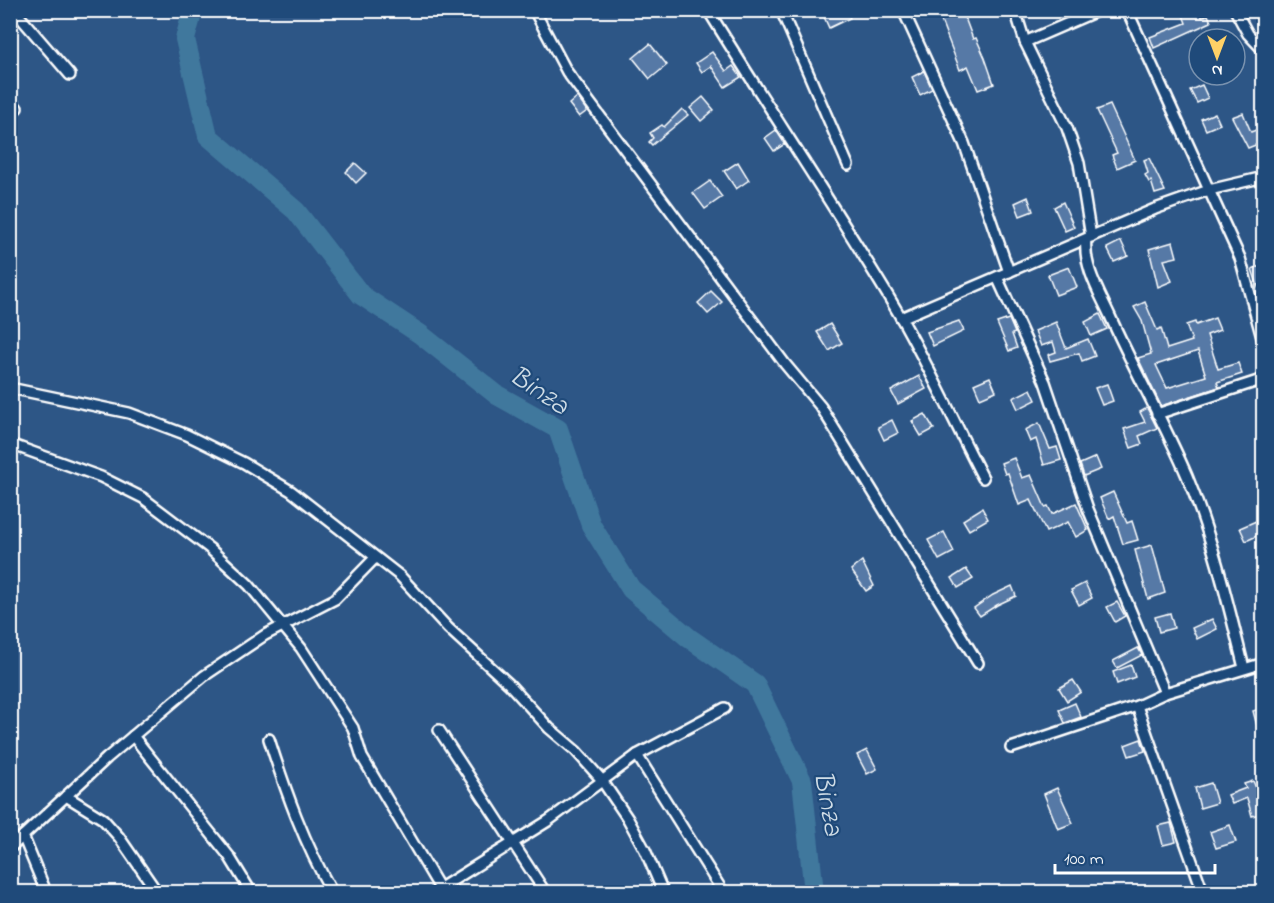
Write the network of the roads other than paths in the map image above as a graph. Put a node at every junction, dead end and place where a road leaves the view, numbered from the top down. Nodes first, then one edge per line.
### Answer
1 (14, 10) edge
2 (534, 10) edge
3 (708, 10) edge
4 (781, 10) edge
5 (903, 10) edge
6 (1015, 10) edge
7 (1099, 10) edge
8 (1127, 10) edge
9 (1235, 10) edge
10 (1025, 42) junction
11 (1263, 51) edge
12 (70, 75) dead end
13 (10, 100) edge
14 (17, 108) dead end
15 (848, 165) dead end
16 (1263, 177) edge
17 (1209, 190) junction
18 (1088, 238) junction
19 (1009, 272) junction
20 (997, 277) junction
21 (901, 318) junction
22 (1263, 345) edge
23 (1263, 380) edge
24 (10, 388) edge
25 (1157, 414) junction
26 (10, 444) edge
27 (983, 478) dead end
28 (375, 558) junction
29 (284, 625) junction
30 (978, 663) dead end
31 (1263, 663) edge
32 (1244, 668) junction
33 (1165, 693) junction
34 (1137, 706) junction
35 (725, 708) dead end
36 (439, 730) dead end
37 (133, 736) junction
38 (268, 739) dead end
39 (1011, 748) dead end
40 (637, 755) junction
41 (601, 779) junction
42 (66, 796) junction
43 (22, 836) junction
44 (513, 843) junction
45 (10, 848) edge
46 (440, 891) edge
47 (46, 892) edge
48 (157, 892) edge
49 (251, 892) edge
50 (332, 892) edge
51 (545, 892) edge
52 (663, 892) edge
53 (723, 892) edge
54 (1203, 892) edge

1 - 12 street
2 - 30 street
3 - 21 street
4 - 15 street
5 - 19 street
6 - 10 street
7 - 10 street
8 - 17 street
9 - 11 street
10 - 18 street
13 - 14 street
16 - 17 street
17 - 18 street
17 - 22 street
18 - 19 street
18 - 25 street
19 - 20 street
20 - 21 street
20 - 33 street
21 - 27 street
23 - 25 street
24 - 28 street
25 - 32 street
26 - 29 street
28 - 29 street
28 - 41 street
29 - 37 street
29 - 46 street
31 - 32 street
32 - 33 street
33 - 34 street
34 - 39 street
34 - 54 street
35 - 40 street
36 - 44 street
37 - 42 street
37 - 49 street
38 - 50 street
40 - 41 street
40 - 53 street
41 - 44 street
41 - 52 street
42 - 43 street
42 - 48 street
43 - 45 street
43 - 47 street
44 - 46 street
44 - 51 street

